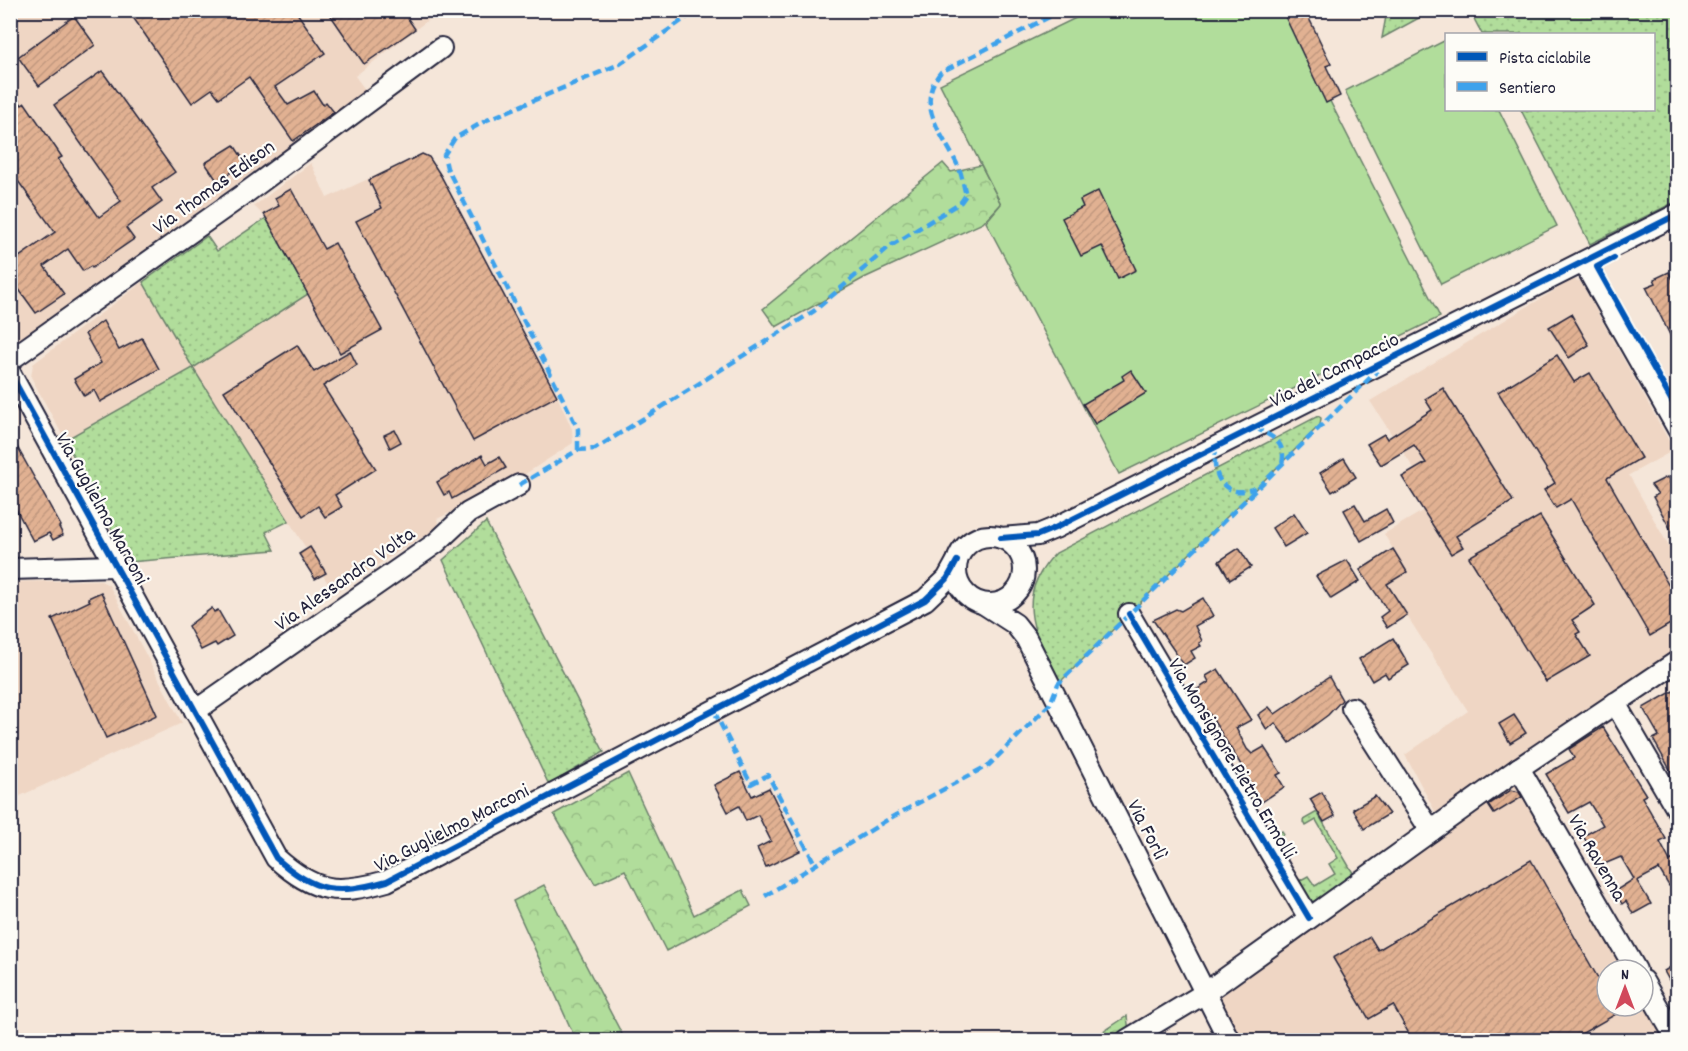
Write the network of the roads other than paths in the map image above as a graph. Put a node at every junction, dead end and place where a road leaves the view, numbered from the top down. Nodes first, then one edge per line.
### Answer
1 (441, 48) dead end
2 (1677, 214) edge
3 (1584, 263) junction
4 (10, 360) edge
5 (10, 373) edge
6 (1677, 429) edge
7 (519, 485) dead end
8 (1055, 528) junction
9 (1001, 538) junction
10 (957, 561) junction
11 (115, 566) junction
12 (10, 568) edge
13 (1023, 578) junction
14 (925, 600) junction
15 (979, 602) junction
16 (1129, 614) dead end
17 (1026, 638) junction
18 (1677, 661) edge
19 (1615, 703) junction
20 (1353, 708) dead end
21 (195, 711) junction
22 (1519, 768) junction
23 (1677, 811) edge
24 (1431, 831) junction
25 (1309, 918) junction
26 (1629, 958) edge
27 (1205, 993) junction
28 (1655, 1002) edge
29 (1127, 1041) edge
30 (1229, 1041) edge
31 (1677, 1041) edge

1 - 4 street, Via Thomas Edison
2 - 3 street, Via del Campaccio
3 - 6 street
3 - 8 street, Via del Campaccio
5 - 11 street, Via Guglielmo Marconi
7 - 21 street, Via Alessandro Volta
8 - 9 street, Via del Campaccio
8 - 13 street, Via del Campaccio
9 - 10 street
9 - 13 street
10 - 14 street, Via Guglielmo Marconi
10 - 15 street
11 - 12 street
11 - 21 street, Via Guglielmo Marconi
13 - 15 street
13 - 17 street, Via Forlì
14 - 15 street, Via Guglielmo Marconi
14 - 21 street, Via Guglielmo Marconi
15 - 17 street, Via Forlì
16 - 25 street, Via Monsignore Pietro Ermolli
17 - 27 street, Via Forlì
18 - 19 street
19 - 22 street
19 - 23 street
20 - 24 street
22 - 24 street
22 - 26 street, Via Ravenna
24 - 25 street
25 - 27 street
27 - 29 street
27 - 30 street, Via Forlì
28 - 31 street

